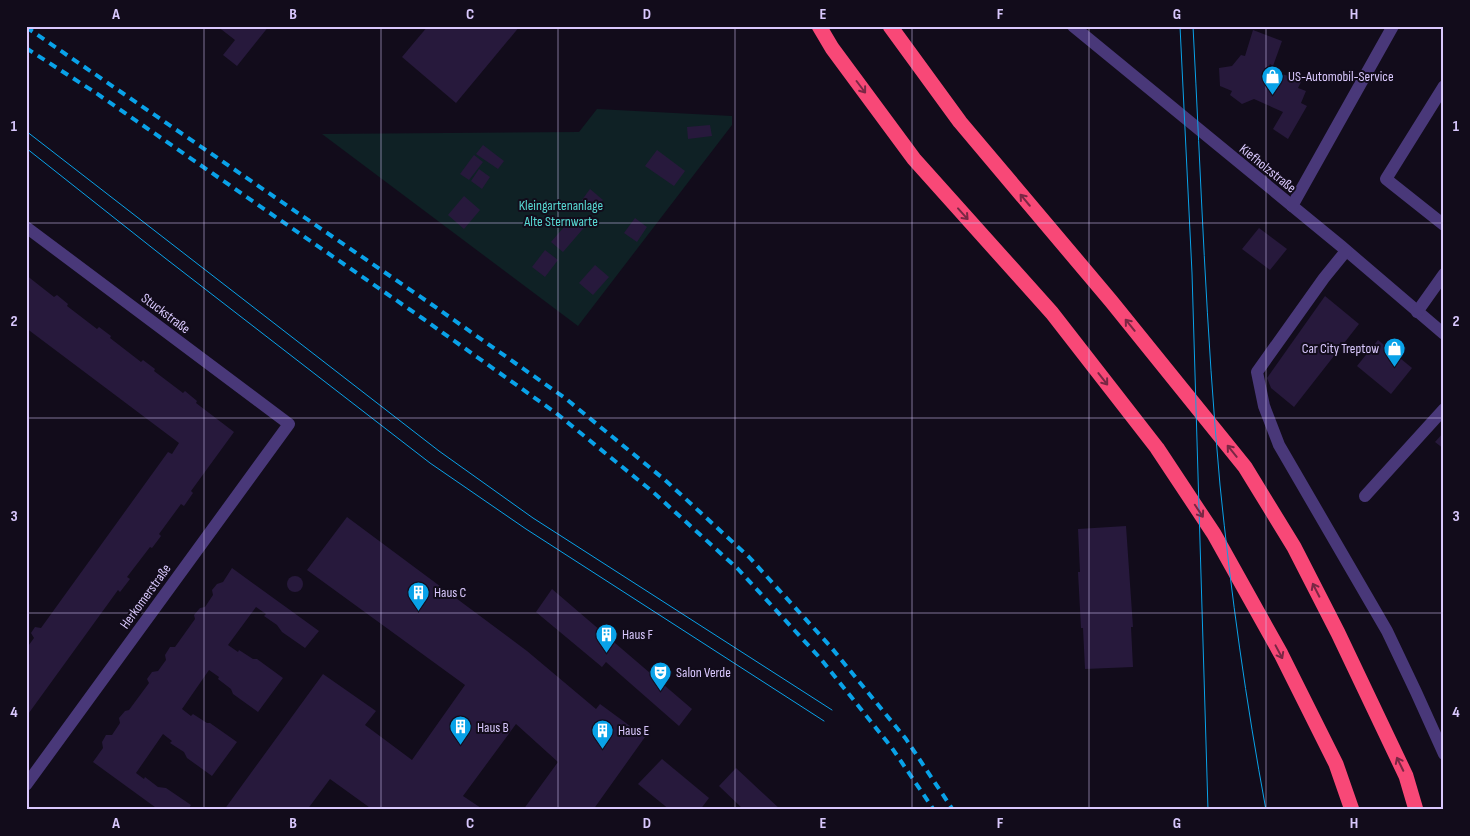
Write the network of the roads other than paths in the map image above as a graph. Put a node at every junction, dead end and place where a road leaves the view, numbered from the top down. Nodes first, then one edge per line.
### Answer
1 (819, 26) edge
2 (890, 26) edge
3 (1073, 26) edge
4 (1393, 26) edge
5 (1444, 86) edge
6 (1292, 206) junction
7 (1444, 225) edge
8 (26, 227) edge
9 (1346, 251) junction
10 (1444, 274) edge
11 (1417, 312) junction
12 (1444, 334) edge
13 (1444, 409) edge
14 (289, 424) joint
15 (1366, 496) dead end
16 (1444, 754) edge
17 (26, 785) edge
18 (1352, 810) edge
19 (1416, 810) edge

1 -> 18 highway
19 -> 2 highway
3 - 6 street, Kiefholzstraße
4 - 6 street
5 - 7 street
6 - 9 street, Kiefholzstraße
8 - 14 street, Stuckstraße
9 - 11 street, Kiefholzstraße
9 - 16 street
10 - 11 street
11 - 12 street, Kiefholzstraße
13 - 15 street
14 - 17 street, Herkomerstraße

